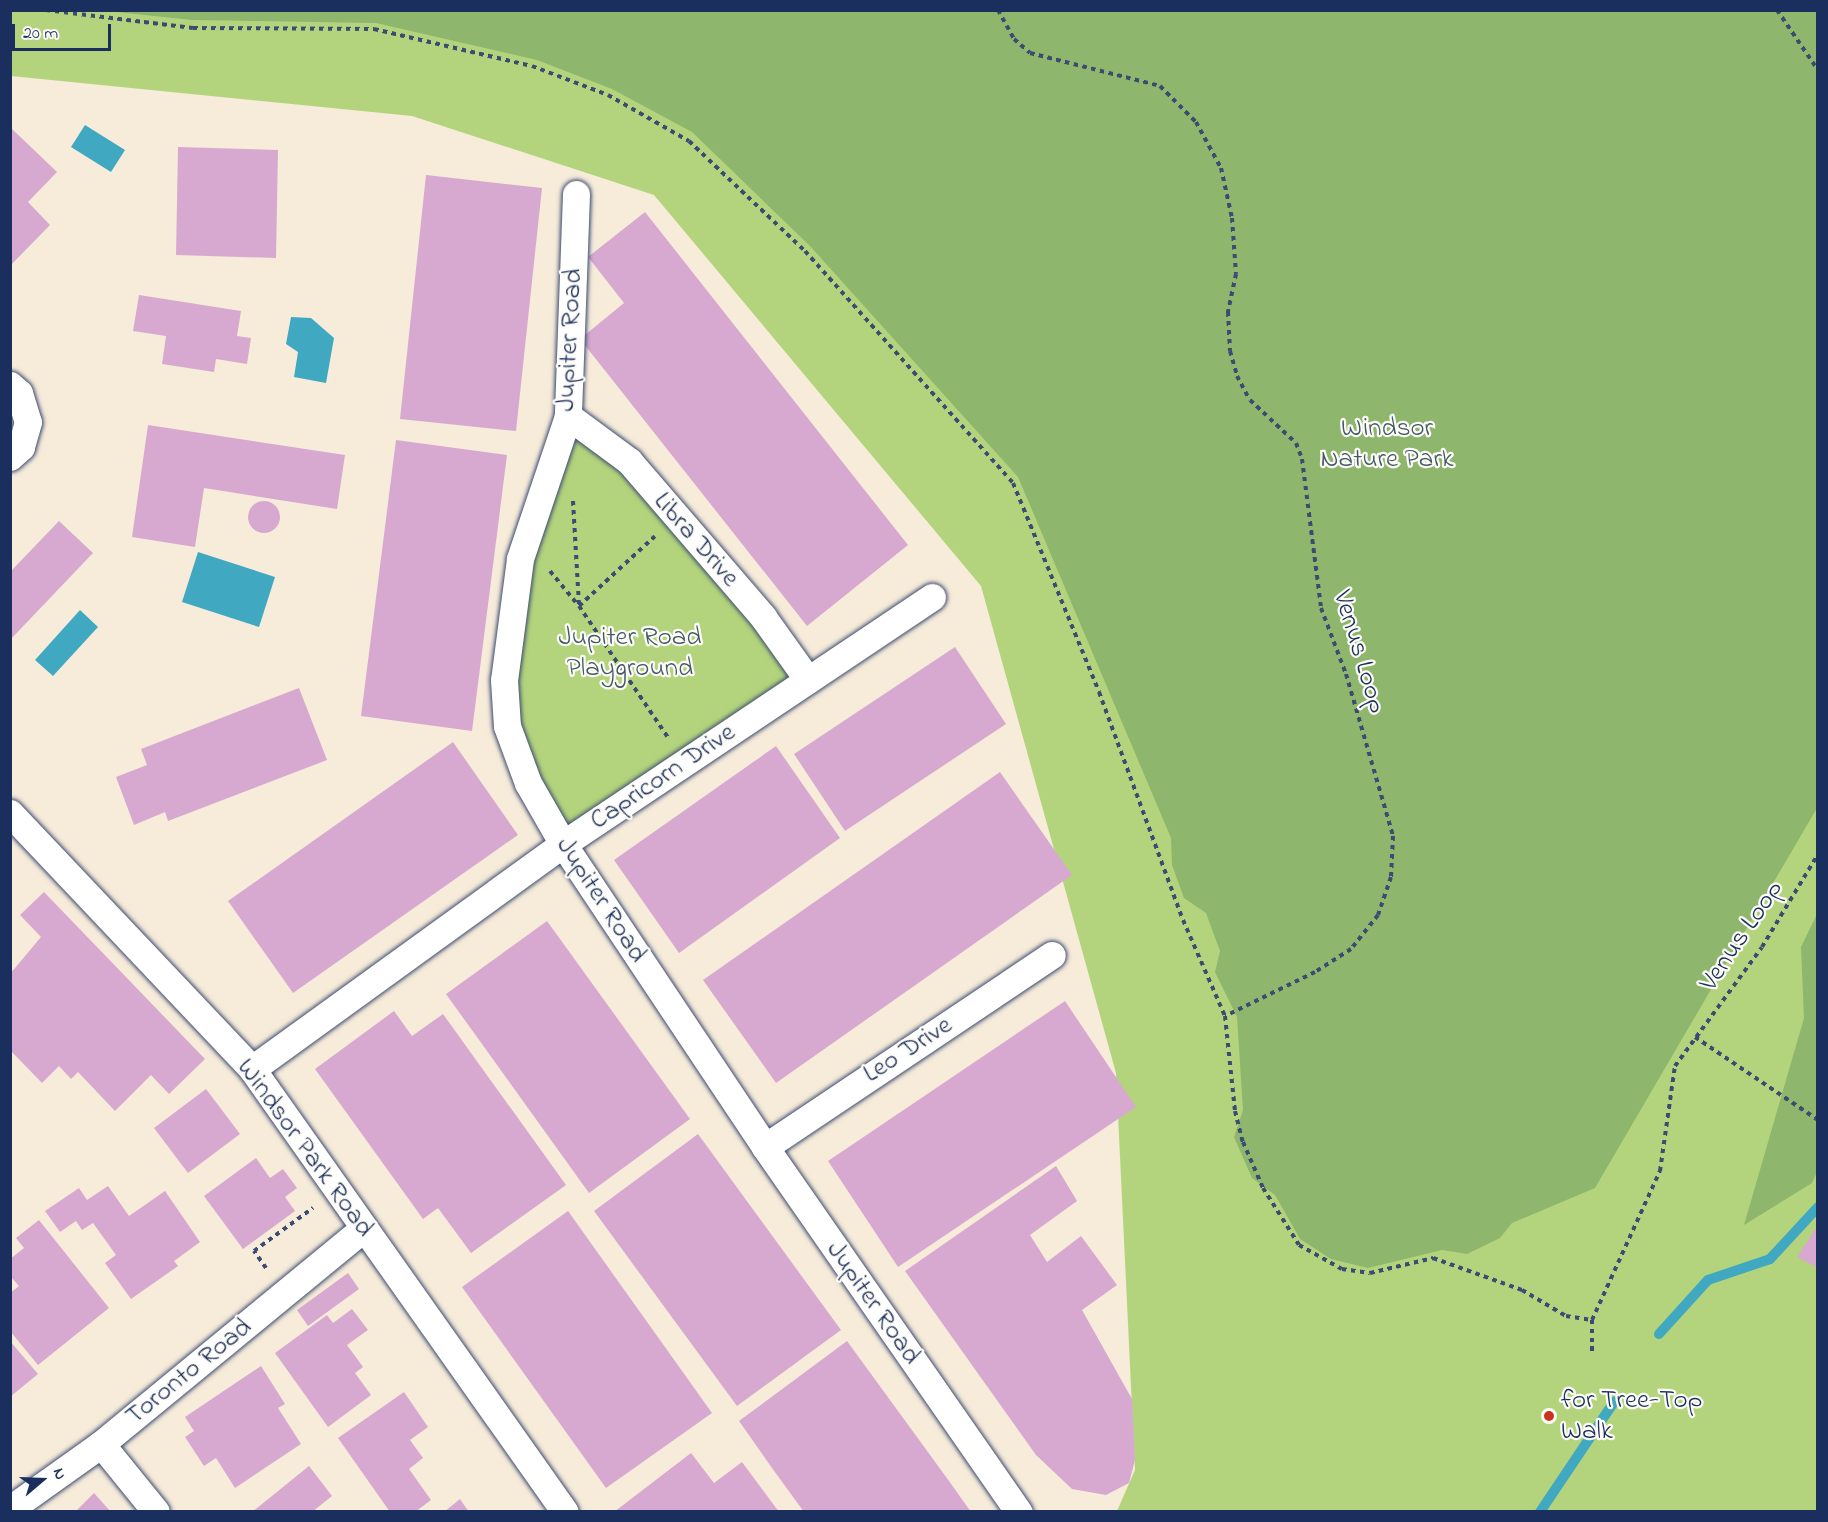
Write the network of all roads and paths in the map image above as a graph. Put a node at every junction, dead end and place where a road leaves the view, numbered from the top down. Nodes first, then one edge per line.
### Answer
1 (46, 10) edge
2 (998, 10) edge
3 (1778, 10) edge
4 (1818, 70) edge
5 (576, 194) dead end
6 (10, 385) edge
7 (568, 416) junction
8 (10, 457) edge
9 (573, 499) dead end
10 (675, 517) junction
11 (520, 559) junction
12 (932, 597) dead end
13 (579, 606) junction
14 (808, 680) junction
15 (668, 736) dead end
16 (10, 813) edge
17 (563, 844) junction
18 (1818, 854) edge
19 (1052, 955) dead end
20 (1224, 1016) junction
21 (1695, 1037) junction
22 (252, 1069) junction
23 (1818, 1119) edge
24 (765, 1147) junction
25 (314, 1208) dead end
26 (363, 1229) junction
27 (285, 1295) junction
28 (1592, 1320) junction
29 (1592, 1351) dead end
30 (101, 1444) junction
31 (10, 1509) edge
32 (156, 1512) edge
33 (565, 1512) edge
34 (1019, 1512) edge

1 - 20 path
2 - 20 path, Venus Loop
3 - 4 path
5 - 7 street, Jupiter Road
6 - 8 street
7 - 10 street, Libra Drive
7 - 11 street, Jupiter Road
9 - 13 path
10 - 13 path
10 - 14 street, Libra Drive
11 - 13 path
11 - 17 street, Jupiter Road
12 - 14 street, Capricorn Drive
13 - 15 path
14 - 17 street, Capricorn Drive
16 - 22 street, Windsor Park Road
17 - 22 street, Capricorn Drive
17 - 24 street, Jupiter Road
18 - 21 path, Venus Loop
19 - 24 street, Leo Drive
20 - 28 path
21 - 23 path
21 - 28 path, Venus Loop
22 - 26 street, Windsor Park Road
24 - 34 street, Jupiter Road
25 - 27 path
26 - 27 street, Toronto Road
26 - 33 street, Windsor Park Road
27 - 30 street, Toronto Road
28 - 29 path
30 - 31 street, Toronto Road
30 - 32 street

